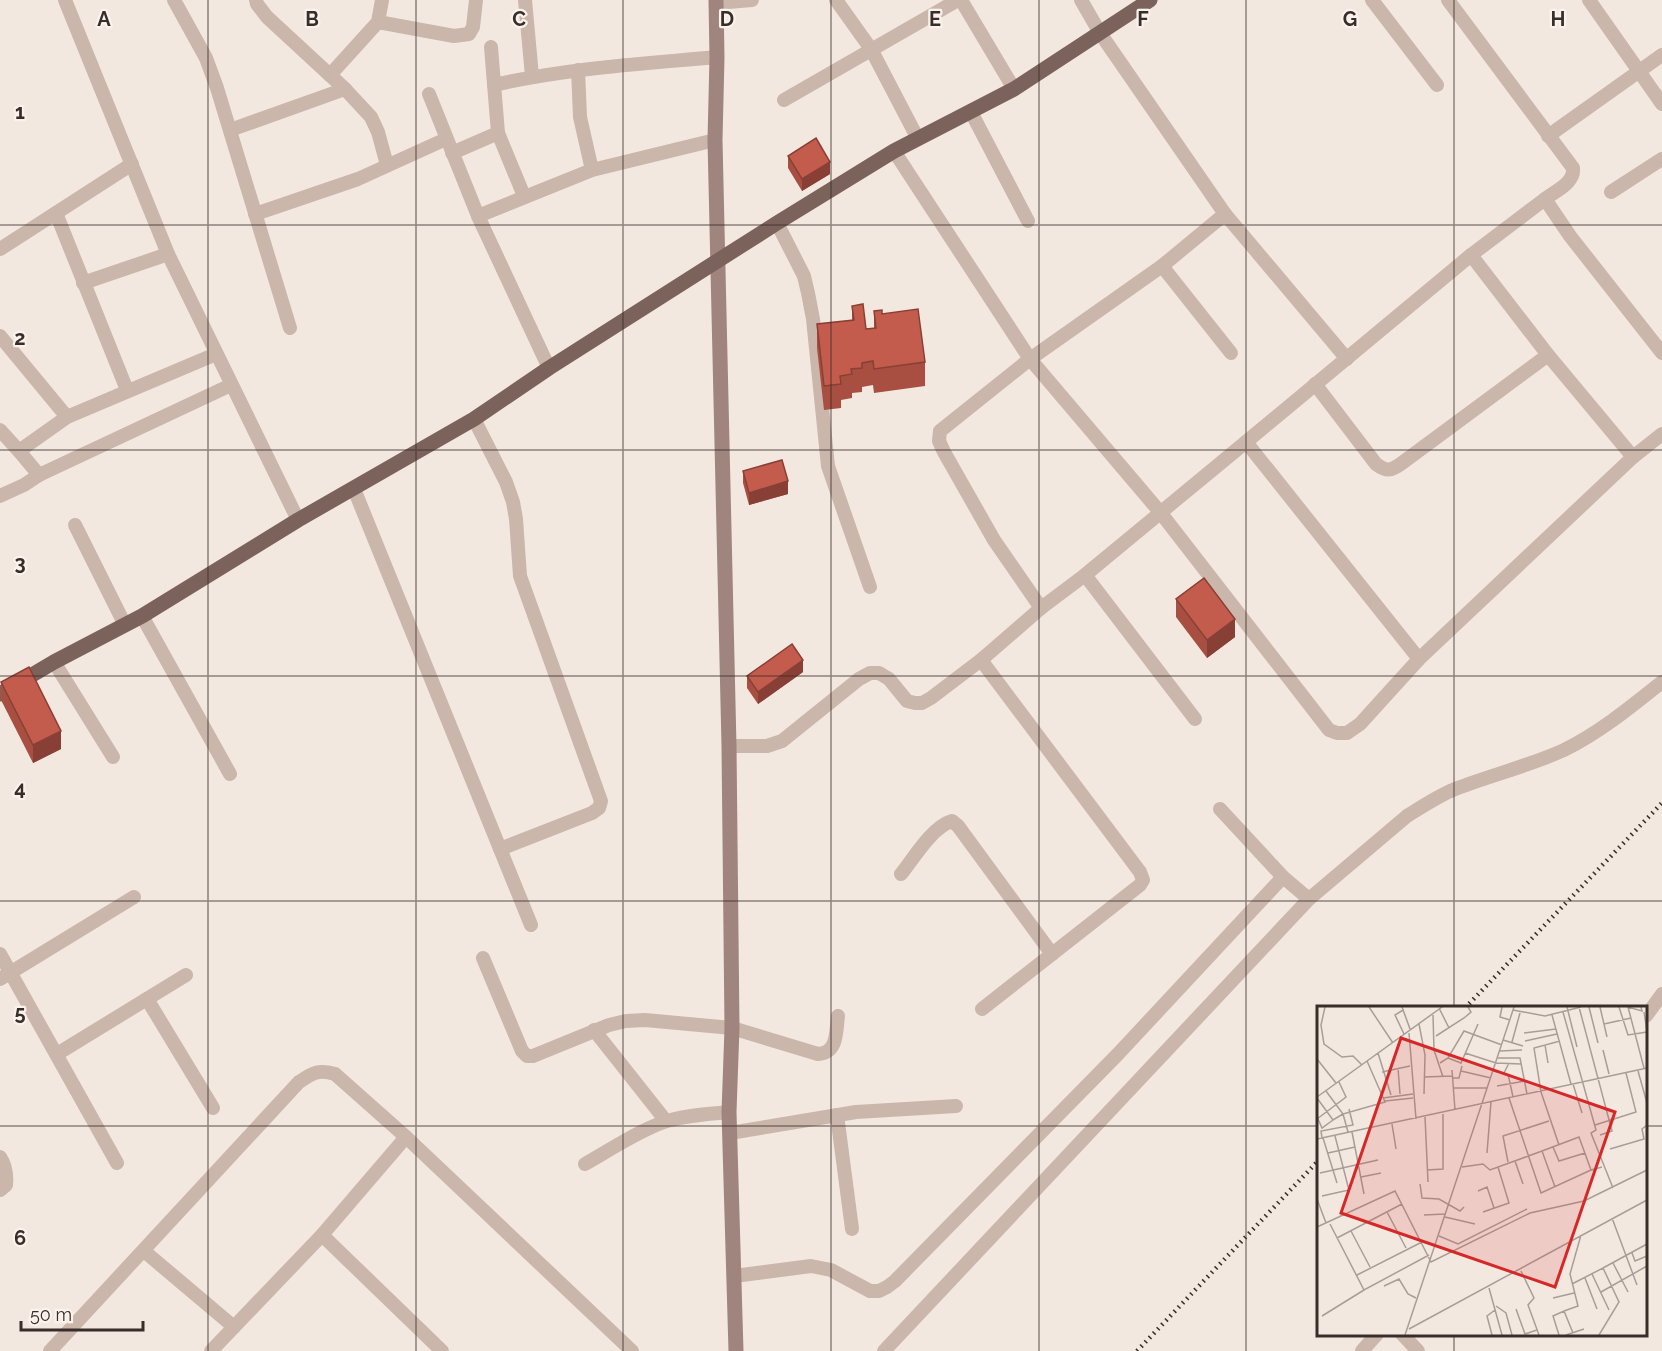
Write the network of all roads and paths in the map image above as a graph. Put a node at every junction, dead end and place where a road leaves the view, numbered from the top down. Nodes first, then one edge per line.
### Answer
1 (65, 0) edge
2 (174, 0) edge
3 (256, 0) edge
4 (382, 0) edge
5 (476, 0) edge
6 (525, 0) edge
7 (752, 0) edge
8 (836, 0) edge
9 (960, 0) edge
10 (1081, 0) edge
11 (1150, 0) edge
12 (1372, 0) edge
13 (1448, 0) edge
14 (1589, 0) edge
15 (716, 2) edge
16 (378, 22) junction
17 (1100, 33) junction
18 (491, 47) dead end
19 (871, 49) junction
20 (1662, 55) edge
21 (717, 57) junction
22 (578, 70) junction
23 (1639, 71) junction
24 (330, 75) junction
25 (532, 76) junction
26 (494, 85) junction
27 (1437, 85) dead end
28 (345, 89) junction
29 (1014, 89) junction
30 (429, 94) dead end
31 (784, 100) dead end
32 (1662, 104) edge
33 (971, 112) junction
34 (230, 130) junction
35 (498, 133) junction
36 (1548, 136) junction
37 (446, 139) junction
38 (918, 139) junction
39 (716, 140) junction
40 (894, 151) junction
41 (452, 153) junction
42 (1662, 159) edge
43 (132, 164) junction
44 (387, 165) junction
45 (591, 170) junction
46 (1611, 192) dead end
47 (524, 196) junction
48 (1545, 200) junction
49 (56, 213) junction
50 (255, 213) junction
51 (1225, 214) junction
52 (478, 216) junction
53 (1028, 221) dead end
54 (777, 223) junction
55 (0, 249) edge
56 (168, 254) junction
57 (1471, 255) junction
58 (718, 261) junction
59 (1162, 266) junction
60 (83, 283) junction
61 (290, 328) dead end
62 (0, 336) edge
63 (1231, 353) dead end
64 (1662, 353) edge
65 (216, 354) junction
66 (1548, 355) junction
67 (1030, 359) junction
68 (1347, 359) junction
69 (549, 368) junction
70 (1315, 384) junction
71 (231, 385) junction
72 (127, 390) junction
73 (67, 417) junction
74 (474, 419) junction
75 (0, 430) edge
76 (1662, 434) edge
77 (1246, 442) junction
78 (19, 451) junction
79 (1633, 457) junction
80 (39, 475) junction
81 (354, 489) junction
82 (0, 496) edge
83 (1160, 512) junction
84 (298, 520) junction
85 (75, 525) dead end
86 (1085, 575) junction
87 (870, 587) dead end
88 (1041, 608) junction
89 (142, 616) junction
90 (125, 625) junction
91 (1419, 659) junction
92 (981, 660) junction
93 (54, 662) junction
94 (1662, 682) edge
95 (0, 694) edge
96 (1196, 719) dead end
97 (729, 746) junction
98 (113, 757) dead end
99 (231, 774) dead end
100 (1220, 809) dead end
101 (500, 849) junction
102 (901, 874) dead end
103 (1283, 877) junction
104 (134, 897) dead end
105 (1309, 899) junction
106 (531, 925) dead end
107 (0, 954) edge
108 (1052, 954) junction
109 (483, 958) dead end
110 (186, 975) dead end
111 (5, 976) edge
112 (1662, 994) edge
113 (147, 999) junction
114 (982, 1009) dead end
115 (1647, 1015) edge
116 (838, 1016) dead end
117 (732, 1028) junction
118 (594, 1030) junction
119 (57, 1054) junction
120 (956, 1106) dead end
121 (213, 1108) dead end
122 (729, 1112) junction
123 (837, 1115) junction
124 (666, 1121) junction
125 (730, 1133) junction
126 (406, 1137) junction
127 (0, 1157) edge
128 (117, 1163) dead end
129 (585, 1164) dead end
130 (0, 1190) edge
131 (852, 1229) dead end
132 (322, 1235) junction
133 (144, 1251) junction
134 (734, 1276) junction
135 (234, 1327) junction
136 (1376, 1336) edge
137 (1403, 1336) edge
138 (50, 1351) edge
139 (211, 1351) edge
140 (442, 1351) edge
141 (632, 1351) edge
142 (736, 1351) edge
143 (884, 1351) edge
144 (1362, 1351) edge
145 (1418, 1351) edge

1 - 43 street
2 - 34 street
3 - 24 street
4 - 16 street
5 - 16 street
6 - 25 street
7 - 15 street
8 - 19 street
9 - 19 street
9 - 29 street
10 - 17 street
11 - 17 main road
12 - 27 street
13 - 36 street
14 - 23 street
15 - 21 main road
16 - 24 street
17 - 29 main road
17 - 51 street
18 - 26 street
19 - 31 street
19 - 38 street
20 - 23 street
21 - 22 street
21 - 39 main road
22 - 25 street
22 - 45 street
23 - 32 street
23 - 36 street
24 - 28 street
25 - 26 street
26 - 35 street
28 - 34 street
28 - 44 street
29 - 33 main road
30 - 37 street
33 - 38 main road
33 - 53 street
34 - 50 street
35 - 41 street
35 - 47 street
36 - 48 street
37 - 41 street
37 - 44 street
38 - 40 main road
39 - 45 street
39 - 58 main road
40 - 54 main road
40 - 67 street
41 - 52 street
42 - 46 street
43 - 49 street
43 - 56 street
44 - 50 street
45 - 47 street
47 - 52 street
48 - 57 street
48 - 64 street
49 - 55 street
49 - 60 street
50 - 61 street
51 - 59 street
51 - 68 street
52 - 69 street
54 - 58 main road
54 - 87 street
56 - 60 street
56 - 65 street
57 - 66 street
57 - 68 street
58 - 69 main road
58 - 97 main road
59 - 63 street
59 - 67 street
60 - 72 street
62 - 73 street
65 - 71 street
65 - 72 street
66 - 70 street
66 - 79 street
67 - 83 street
67 - 88 street
68 - 70 street
69 - 74 main road
70 - 77 street
71 - 80 street
71 - 84 street
72 - 73 street
73 - 78 street
74 - 81 main road
74 - 101 street
75 - 78 street
76 - 79 street
77 - 83 street
77 - 91 street
78 - 80 street
79 - 91 street
80 - 82 street
81 - 84 main road
81 - 101 street
83 - 86 street
83 - 91 street
84 - 89 main road
85 - 90 street
86 - 88 street
86 - 96 street
88 - 92 street
89 - 90 main road
89 - 99 street
90 - 93 main road
92 - 97 street
92 - 108 street
93 - 95 main road
93 - 98 street
94 - 105 street
97 - 117 main road
100 - 103 street
101 - 106 street
102 - 108 street
103 - 105 street
103 - 134 street
104 - 111 street
105 - 143 street
107 - 111 street
108 - 114 street
109 - 118 street
110 - 113 street
111 - 119 street
112 - 115 street
113 - 119 street
113 - 121 street
116 - 117 street
117 - 118 street
117 - 122 main road
118 - 124 street
119 - 128 street
120 - 123 street
122 - 124 street
122 - 125 main road
123 - 125 street
123 - 131 street
124 - 129 street
125 - 134 main road
126 - 132 street
126 - 133 street
126 - 141 street
127 - 130 street
132 - 135 street
132 - 140 street
133 - 135 street
133 - 138 street
134 - 142 main road
135 - 139 street
136 - 144 street
137 - 145 street

